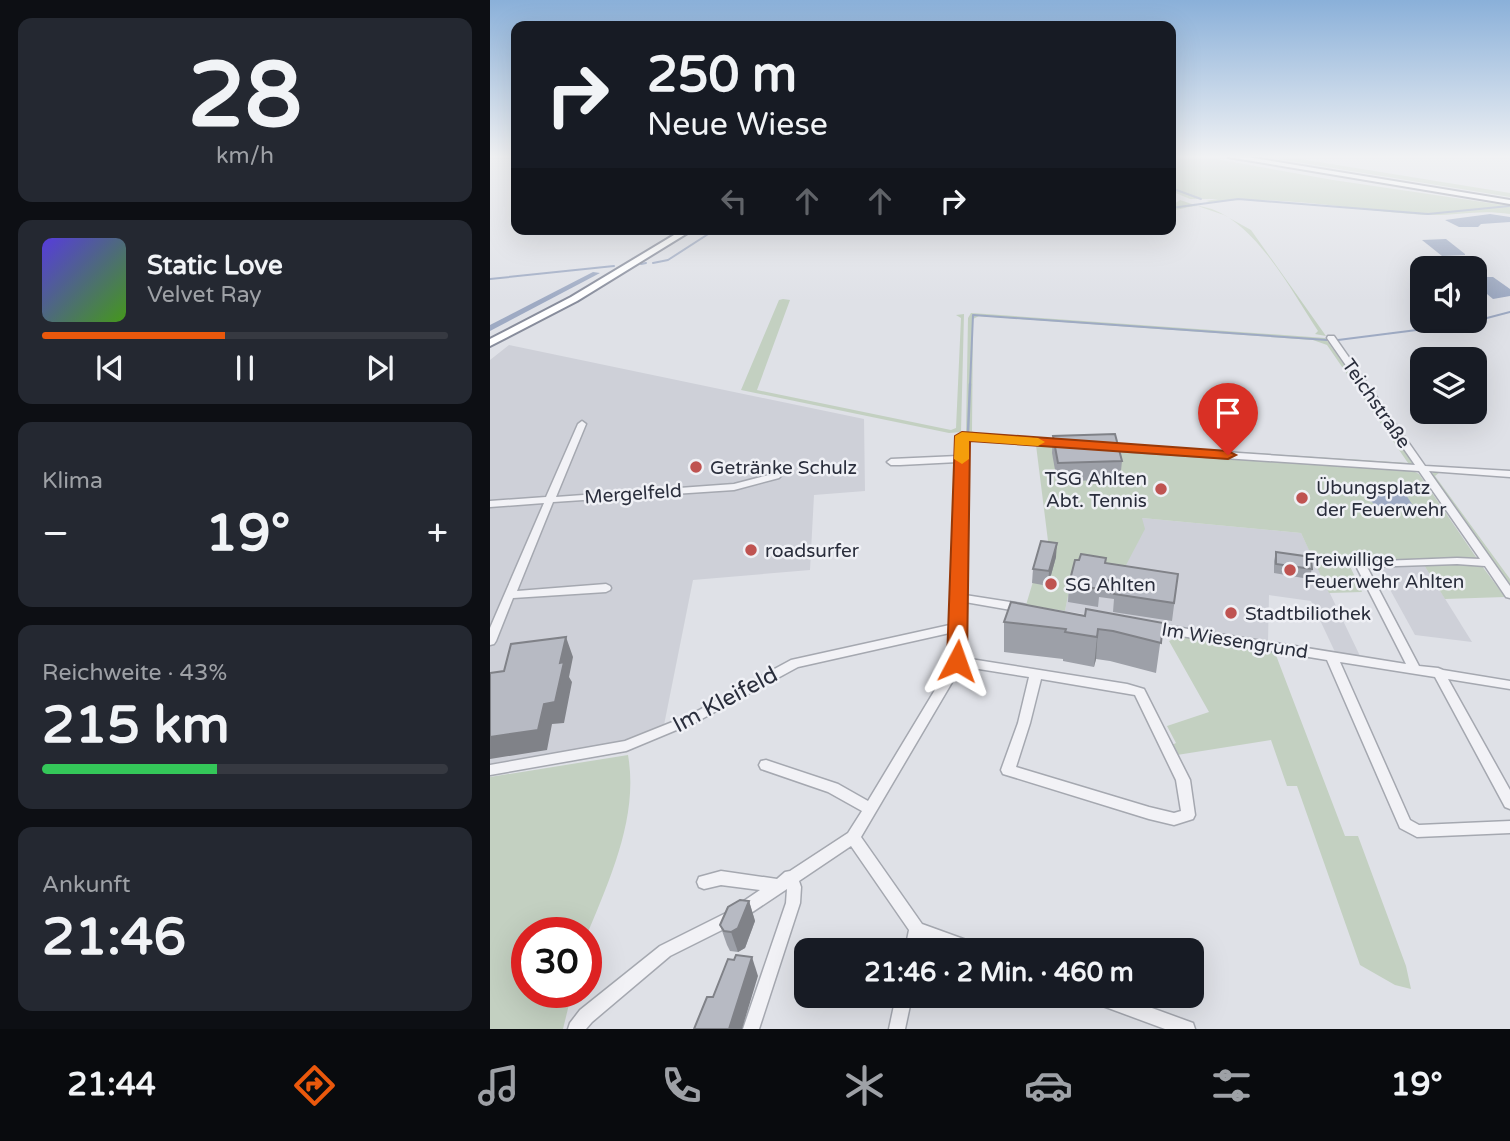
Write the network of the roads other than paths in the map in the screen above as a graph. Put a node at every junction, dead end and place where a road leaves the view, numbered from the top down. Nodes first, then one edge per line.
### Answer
1 (671, 235) edge
2 (680, 235) edge
3 (490, 338) edge
4 (1331, 338) dead end
5 (490, 344) edge
6 (582, 424) dead end
7 (1077, 444) edge
8 (1091, 446) edge
9 (962, 459) junction
10 (891, 462) dead end
11 (1423, 468) junction
12 (1510, 474) edge
13 (776, 476) dead end
14 (551, 499) junction
15 (490, 504) edge
16 (1488, 563) junction
17 (606, 588) dead end
18 (1510, 594) edge
19 (510, 595) junction
20 (960, 598) junction
21 (1032, 609) edge
22 (1139, 625) edge
23 (959, 627) junction
24 (490, 641) edge
25 (1331, 655) junction
26 (957, 661) junction
27 (1414, 668) junction
28 (1438, 672) junction
29 (1036, 673) junction
30 (1510, 685) edge
31 (766, 765) dead end
32 (490, 770) edge
33 (1510, 803) edge
34 (869, 808) junction
35 (1510, 827) edge
36 (853, 837) junction
37 (784, 881) junction
38 (704, 882) dead end
39 (917, 929) junction
40 (915, 938) edge
41 (942, 938) edge
42 (901, 1008) edge
43 (1130, 1008) edge
44 (576, 1029) edge
45 (751, 1029) edge
46 (897, 1029) edge
47 (1187, 1029) edge

1 - 3 highway
2 - 5 highway
4 - 11 street, Teichstraße
6 - 14 street
7 - 9 street
8 - 11 street
9 - 10 street
9 - 20 street
11 - 12 street
11 - 16 street, Teichstraße
13 - 14 street, Mergelfeld
14 - 15 street, Mergelfeld
14 - 19 street
16 - 18 street, Teichstraße
16 - 27 street
17 - 19 street
19 - 24 street
20 - 21 street
20 - 23 street
22 - 25 street, Im Wiesengrund
23 - 26 street
23 - 32 street, Im Kleifeld
25 - 27 street, Im Wiesengrund
25 - 35 street
26 - 29 street
26 - 34 street
27 - 28 street, Im Wiesengrund
28 - 30 street, Im Wiesengrund
28 - 33 street
29 - 29 street
31 - 34 street
34 - 36 street
36 - 37 street
36 - 39 street
37 - 38 street
37 - 44 street
37 - 45 street
39 - 40 street
39 - 41 street
42 - 46 street
43 - 47 street

